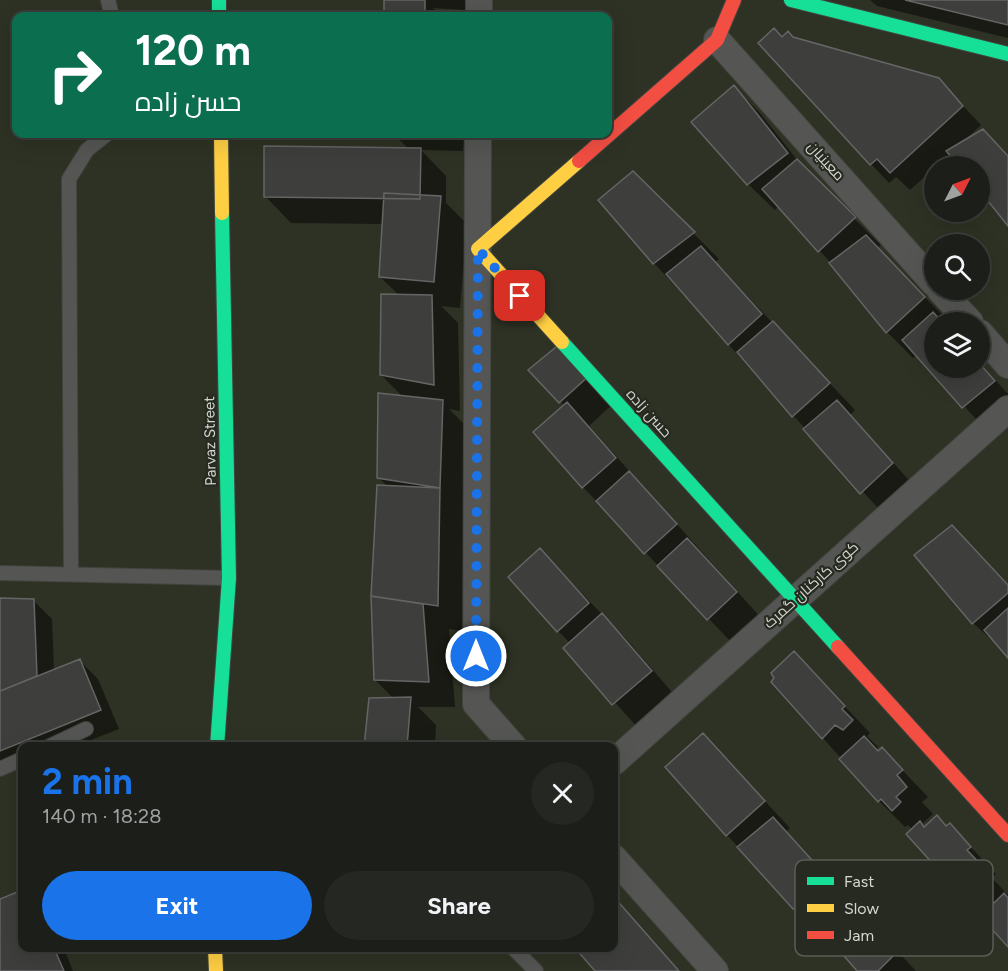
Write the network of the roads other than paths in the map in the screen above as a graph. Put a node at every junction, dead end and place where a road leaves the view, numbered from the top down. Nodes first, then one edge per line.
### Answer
1 (734, 0) edge
2 (791, 0) edge
3 (717, 40) junction
4 (1008, 54) edge
5 (612, 132) edge
6 (102, 138) edge
7 (221, 138) edge
8 (478, 138) edge
9 (605, 138) edge
10 (478, 249) junction
11 (924, 272) edge
12 (949, 300) edge
13 (961, 312) edge
14 (990, 344) edge
15 (1008, 365) edge
16 (1008, 409) edge
17 (0, 573) edge
18 (71, 574) junction
19 (229, 578) junction
20 (795, 599) junction
21 (86, 729) dead end
22 (59, 742) edge
23 (217, 742) edge
24 (510, 742) edge
25 (618, 758) edge
26 (18, 761) edge
27 (0, 769) edge
28 (1008, 835) edge
29 (618, 862) edge
30 (215, 952) edge
31 (517, 952) edge
32 (216, 971) edge
33 (536, 971) edge
34 (715, 971) edge

1 - 3 street
2 - 4 street
3 - 5 street
3 - 11 street, معینیان
6 - 18 lane
7 - 19 street, Parvaz Street
8 - 10 street
9 - 10 street
10 - 20 street, حسن زاده
10 - 24 street
12 - 13 street
14 - 15 street
16 - 20 street, کوی کارکنان گمرک
17 - 18 lane
18 - 19 lane
19 - 23 street, Parvaz Street
20 - 25 street, کوی کارکنان گمرک
20 - 28 street, حسن زاده
21 - 22 lane
26 - 27 lane
29 - 34 street
30 - 32 street
31 - 33 lane

